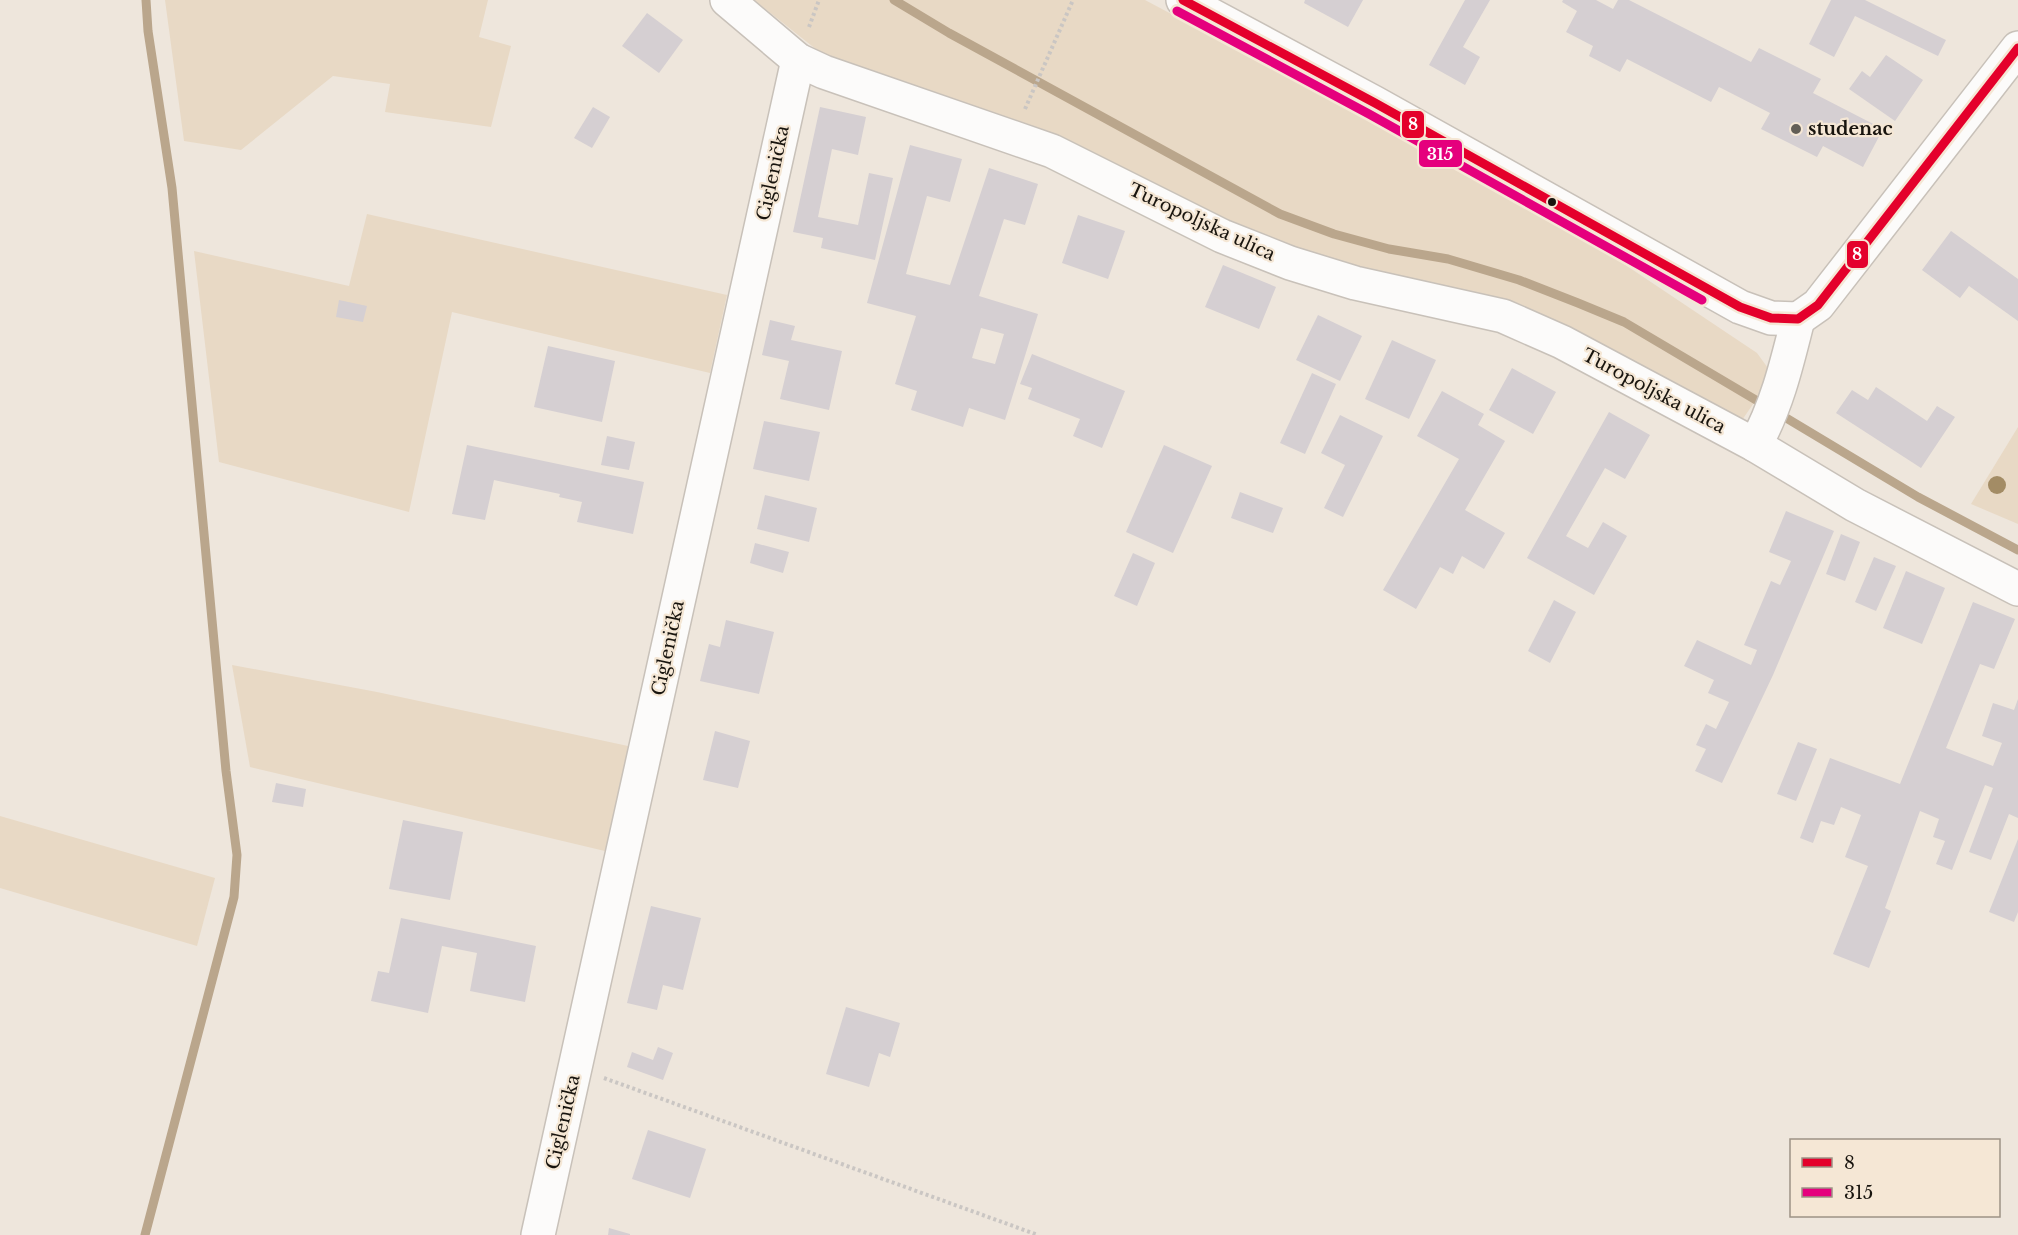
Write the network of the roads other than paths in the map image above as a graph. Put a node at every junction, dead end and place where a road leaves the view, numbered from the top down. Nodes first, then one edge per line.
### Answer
1 (727, 0) edge
2 (1183, 0) edge
3 (2018, 48) edge
4 (798, 60) junction
5 (1798, 319) junction
6 (1760, 436) junction
7 (2018, 589) edge
8 (538, 1235) edge

1 - 4 street, Turopoljska ulica
2 - 5 street
3 - 5 street
4 - 6 street, Turopoljska ulica
4 - 8 street, Ciglenička
5 - 6 street
6 - 7 street, Turopoljska ulica

